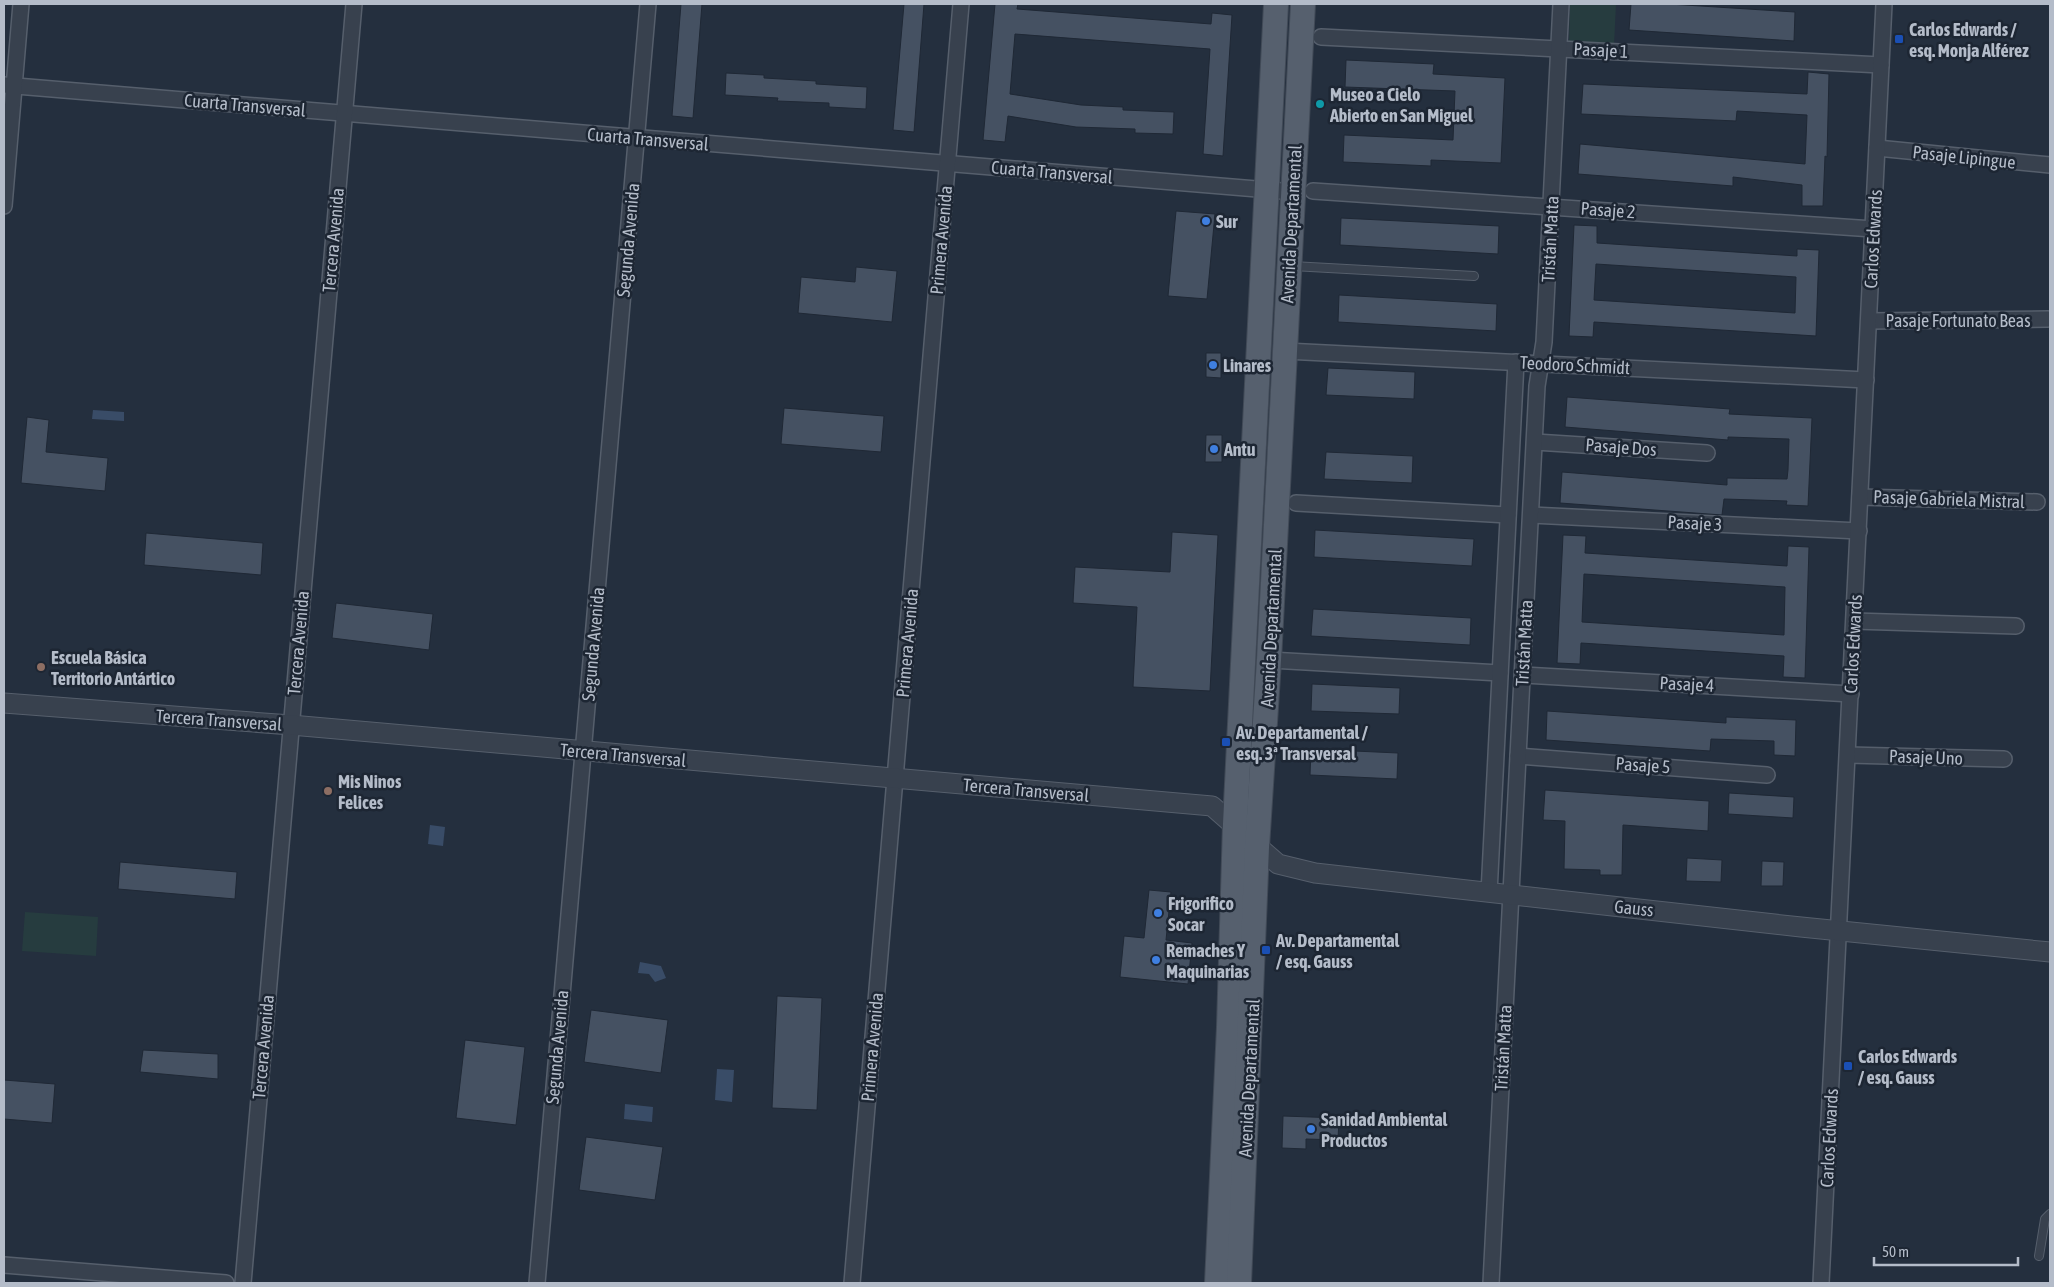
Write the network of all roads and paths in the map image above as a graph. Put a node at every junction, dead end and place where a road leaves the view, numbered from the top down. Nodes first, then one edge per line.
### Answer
1 (21, 4) edge
2 (354, 4) edge
3 (648, 4) edge
4 (961, 4) edge
5 (1269, 4) edge
6 (1276, 4) edge
7 (1302, 4) edge
8 (1561, 4) edge
9 (1884, 4) edge
10 (1321, 37) dead end
11 (1559, 48) junction
12 (1881, 65) junction
13 (9, 85) edge
14 (344, 114) junction
15 (637, 138) junction
16 (1877, 148) junction
17 (947, 164) junction
18 (2050, 165) edge
19 (1266, 190) junction
20 (1303, 192) junction
21 (4, 206) edge
22 (1551, 206) junction
23 (1873, 229) junction
24 (1289, 266) junction
25 (1474, 276) dead end
26 (2048, 319) dead end
27 (1869, 321) junction
28 (1285, 351) junction
29 (1516, 362) junction
30 (1540, 364) junction
31 (1866, 380) junction
32 (1535, 442) junction
33 (1708, 453) dead end
34 (1860, 496) junction
35 (2037, 502) dead end
36 (1296, 503) dead end
37 (1508, 515) junction
38 (1531, 515) junction
39 (1859, 531) junction
40 (1854, 621) junction
41 (2016, 626) dead end
42 (1270, 660) junction
43 (1500, 673) junction
44 (1522, 675) junction
45 (1851, 694) junction
46 (4, 703) edge
47 (291, 725) junction
48 (583, 752) junction
49 (1848, 755) junction
50 (1518, 756) junction
51 (2004, 759) dead end
52 (1767, 775) dead end
53 (895, 779) junction
54 (1235, 824) junction
55 (1258, 847) junction
56 (1488, 892) junction
57 (1512, 895) junction
58 (1840, 931) junction
59 (2050, 952) edge
60 (2050, 1214) edge
61 (2039, 1256) dead end
62 (4, 1265) edge
63 (226, 1283) edge
64 (242, 1283) edge
65 (537, 1283) edge
66 (852, 1283) edge
67 (1217, 1283) edge
68 (1239, 1283) edge
69 (1490, 1283) edge
70 (1821, 1283) edge

1 - 13 street
2 - 14 street, Tercera Avenida
3 - 15 street, Segunda Avenida
4 - 17 street, Primera Avenida
5 - 6 street
6 - 19 main road, Avenida Departamental
7 - 20 main road, Avenida Departamental
8 - 11 street, Tristán Matta
9 - 12 street, Carlos Edwards
10 - 11 street, Pasaje 1
11 - 12 street, Pasaje 1
11 - 22 street, Tristán Matta
12 - 16 street, Carlos Edwards
13 - 14 street, Cuarta Transversal
13 - 21 street
14 - 15 street, Cuarta Transversal
14 - 47 street, Tercera Avenida
15 - 17 street, Cuarta Transversal
15 - 48 street, Segunda Avenida
16 - 18 street, Pasaje Lipingue
16 - 23 street, Carlos Edwards
17 - 19 street, Cuarta Transversal
17 - 53 street, Primera Avenida
19 - 20 street, Cuarta Transversal
19 - 54 main road, Avenida Departamental
20 - 22 street, Pasaje 2
20 - 24 main road, Avenida Departamental
22 - 23 street, Pasaje 2
22 - 30 street, Tristán Matta
23 - 27 street, Carlos Edwards
24 - 25 lane
24 - 28 main road, Avenida Departamental
26 - 27 street, Pasaje Fortunato Beas
27 - 31 street, Carlos Edwards
28 - 29 street, Teodoro Schmidt
28 - 42 main road, Avenida Departamental
29 - 30 street, Teodoro Schmidt
29 - 37 street, Tristán Matta
30 - 31 street, Teodoro Schmidt
30 - 32 street, Tristán Matta
31 - 34 street, Carlos Edwards
32 - 33 street, Pasaje Dos
32 - 38 street, Tristán Matta
34 - 35 street, Pasaje Gabriela Mistral
34 - 39 street, Carlos Edwards
36 - 37 street
37 - 43 street, Tristán Matta
38 - 39 street, Pasaje 3
38 - 44 street, Tristán Matta
39 - 40 street, Carlos Edwards
40 - 41 street
40 - 45 street, Carlos Edwards
42 - 43 street
42 - 55 main road, Avenida Departamental
43 - 56 street, Tristán Matta
44 - 45 street, Pasaje 4
44 - 50 street, Tristán Matta
45 - 49 street, Carlos Edwards
46 - 47 street, Tercera Transversal
47 - 48 street, Tercera Transversal
47 - 64 street, Tercera Avenida
48 - 53 street, Tercera Transversal
48 - 65 street, Segunda Avenida
49 - 51 street, Pasaje Uno
49 - 58 street, Carlos Edwards
50 - 52 street, Pasaje 5
50 - 57 street, Tristán Matta
53 - 54 street, Tercera Transversal
53 - 66 street, Primera Avenida
54 - 55 street, Gauss
54 - 67 main road, Avenida Departamental
55 - 56 street, Gauss
55 - 68 main road, Avenida Departamental
56 - 57 street, Gauss
57 - 58 street, Gauss
57 - 69 street, Tristán Matta
58 - 59 street, Gauss
58 - 70 street, Carlos Edwards
60 - 61 lane
62 - 63 street

